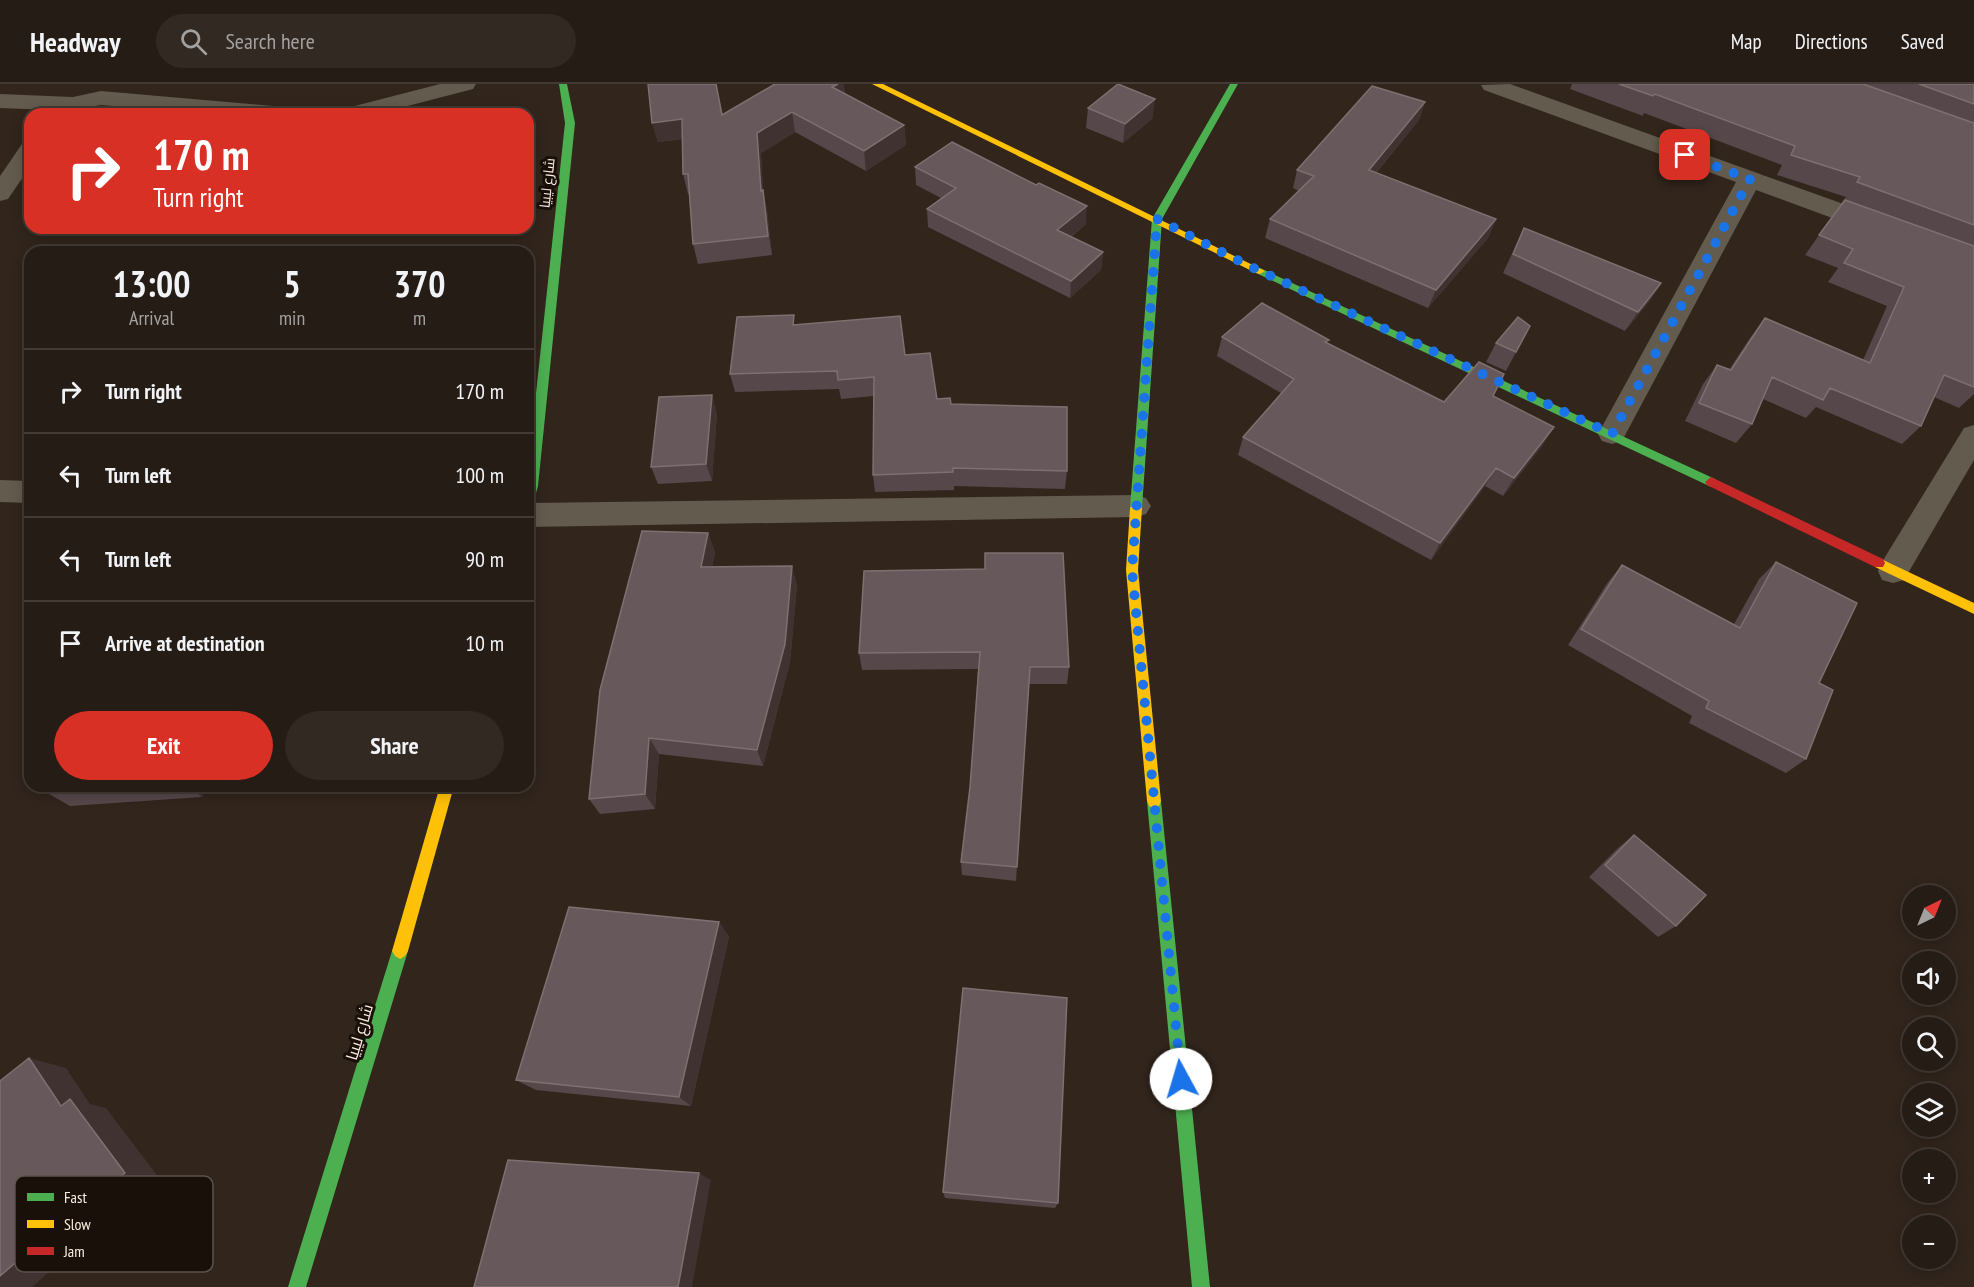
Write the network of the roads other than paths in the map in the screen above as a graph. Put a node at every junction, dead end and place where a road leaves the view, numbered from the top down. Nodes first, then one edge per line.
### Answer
1 (465, 84) edge
2 (563, 84) edge
3 (876, 84) edge
4 (1234, 84) edge
5 (1491, 84) edge
6 (0, 101) edge
7 (58, 108) edge
8 (69, 108) edge
9 (223, 108) edge
10 (374, 108) edge
11 (24, 158) edge
12 (1750, 179) junction
13 (0, 194) edge
14 (1157, 219) junction
15 (1895, 232) edge
16 (1612, 434) junction
17 (1974, 435) edge
18 (534, 467) edge
19 (0, 490) edge
20 (24, 492) edge
21 (1136, 506) junction
22 (534, 515) edge
23 (1893, 571) junction
24 (1974, 609) edge
25 (445, 792) edge
26 (297, 1287) edge
27 (1201, 1287) edge

1 - 10 street
2 - 18 street, شارع ليبيا
3 - 14 street
4 - 14 street
5 - 12 street
6 - 7 street
8 - 9 street
11 - 13 street
12 - 15 street
12 - 16 street
14 - 16 street
14 - 21 street
16 - 23 street
17 - 23 street
19 - 20 street
21 - 22 street
21 - 27 street
23 - 24 street
25 - 26 street, شارع ليبيا

